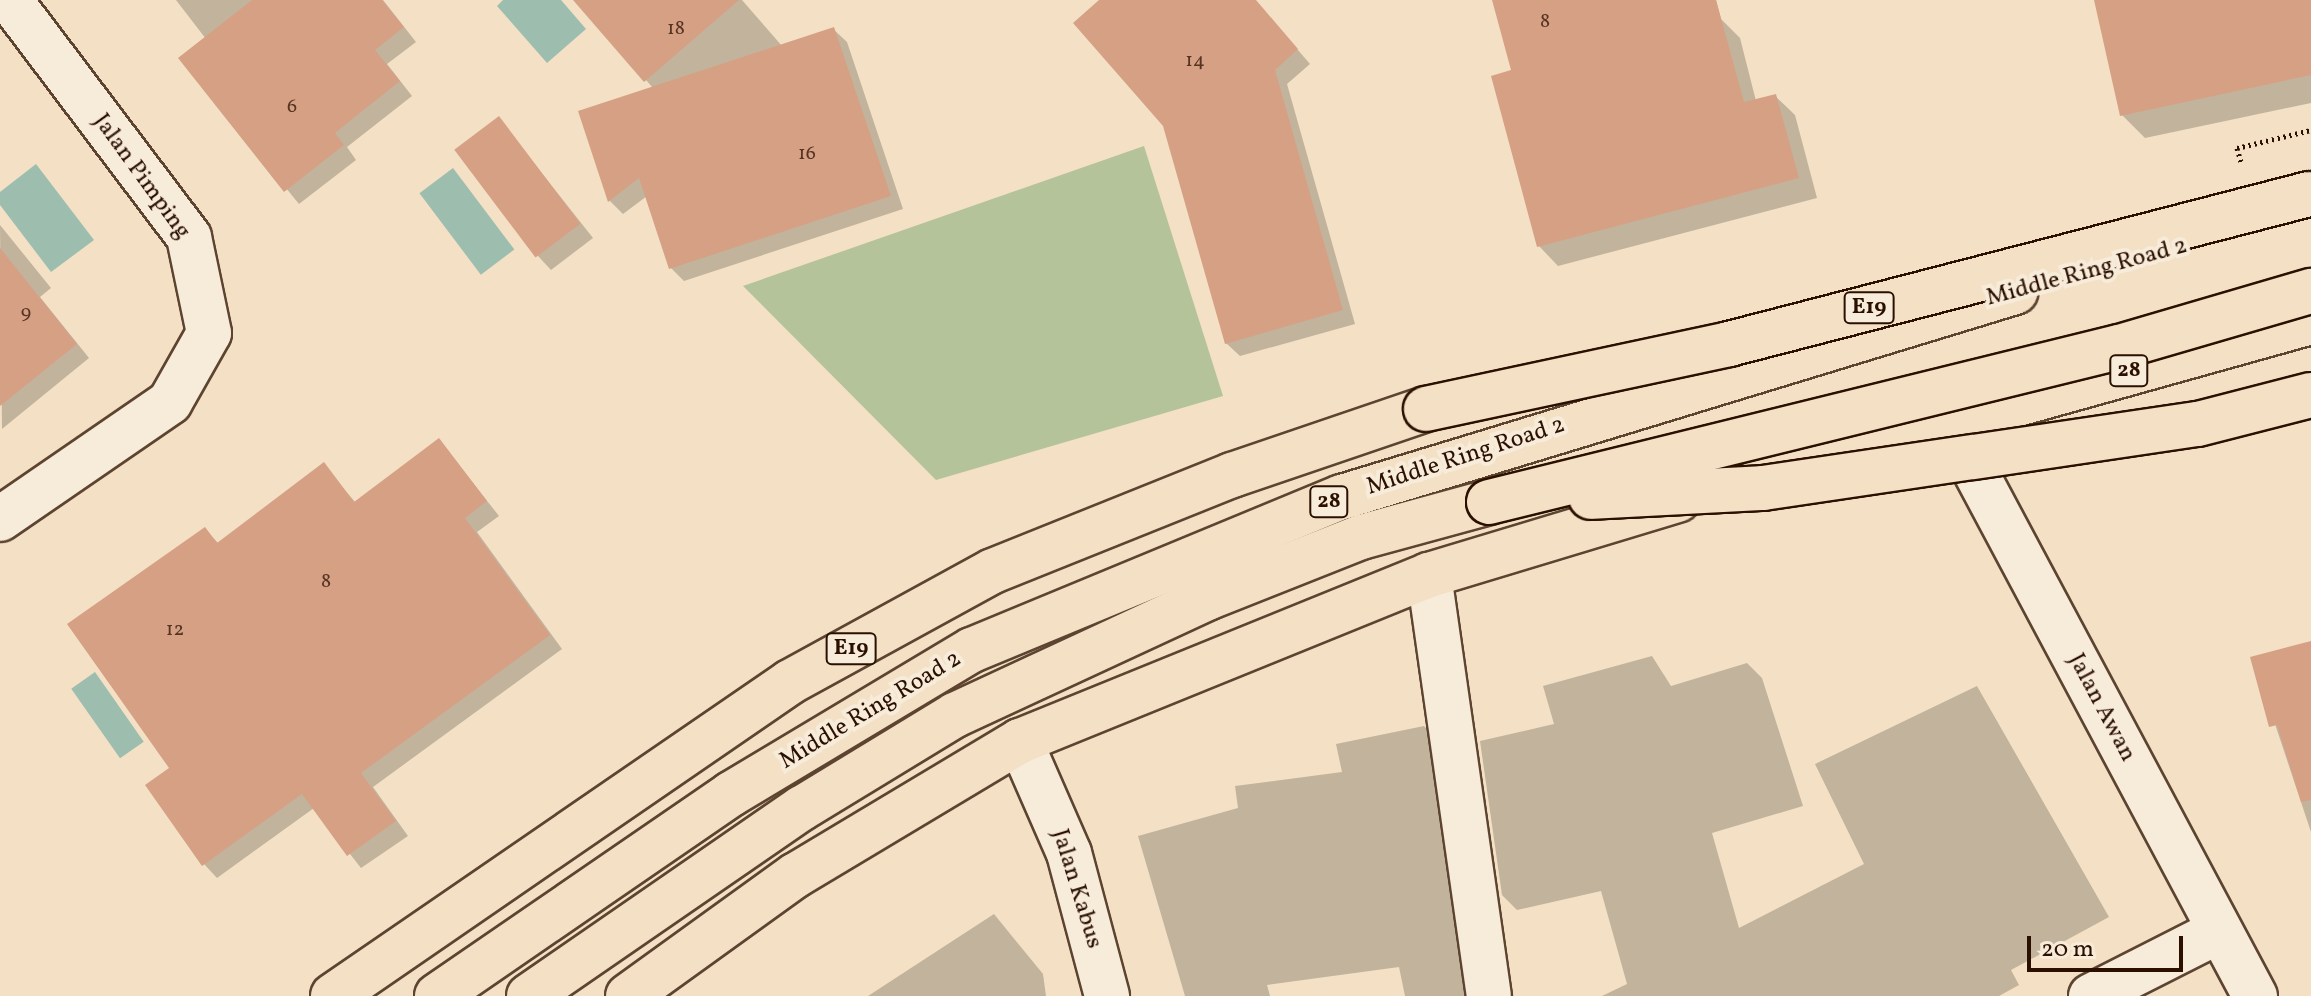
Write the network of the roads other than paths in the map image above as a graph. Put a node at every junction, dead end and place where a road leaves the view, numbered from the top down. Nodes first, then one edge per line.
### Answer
1 (10, 0) edge
2 (2310, 198) edge
3 (2311, 291) edge
4 (2311, 322) edge
5 (2311, 395) edge
6 (1948, 419) junction
7 (1489, 502) junction
8 (0, 519) edge
9 (1429, 575) junction
10 (1020, 741) junction
11 (2219, 931) junction
12 (644, 992) edge
13 (333, 996) edge
14 (437, 996) edge
15 (529, 996) edge
16 (1107, 996) edge
17 (1489, 996) edge
18 (2091, 996) edge
19 (2255, 996) edge

1 - 8 street, Jalan Pimping
2 - 13 highway, E19, bridge
2 - 14 highway, Middle Ring Road 2 / 28
3 - 7 highway, bridge
4 - 6 highway, 28
5 - 7 highway, bridge
6 - 9 highway, 28
6 - 11 street, Jalan Awan
7 - 15 highway
9 - 10 highway, 28
9 - 17 street
10 - 12 highway, 28
10 - 16 street, Jalan Kabus
11 - 18 street
11 - 19 street, Jalan Awan

